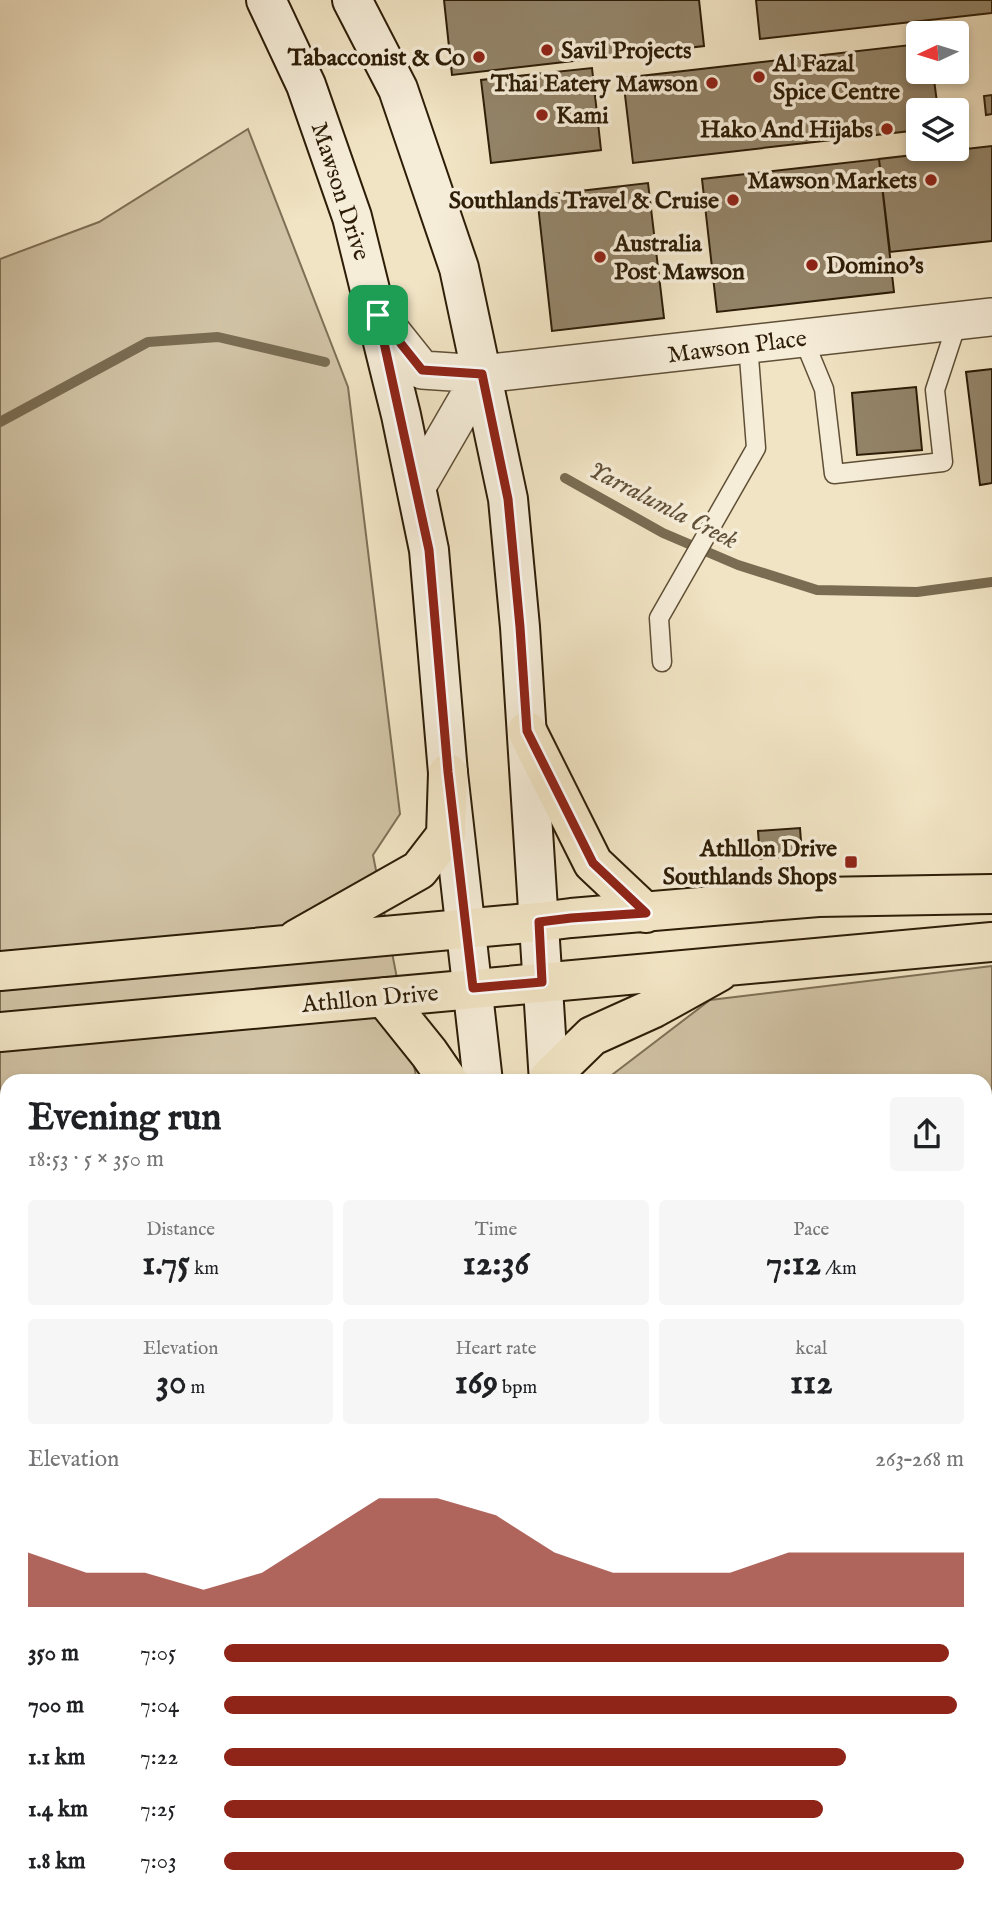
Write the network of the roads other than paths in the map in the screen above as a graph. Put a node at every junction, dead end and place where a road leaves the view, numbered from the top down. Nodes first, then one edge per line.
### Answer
1 (266, 0) edge
2 (352, 0) edge
3 (378, 315) junction
4 (975, 318) edge
5 (803, 338) junction
6 (748, 344) junction
7 (482, 374) junction
8 (416, 488) junction
9 (662, 662) dead end
10 (527, 731) junction
11 (448, 772) junction
12 (992, 894) edge
13 (646, 913) junction
14 (539, 922) junction
15 (466, 929) junction
16 (992, 942) edge
17 (286, 945) junction
18 (733, 964) junction
19 (0, 971) edge
20 (542, 982) junction
21 (473, 988) junction
22 (384, 997) junction
23 (0, 1032) edge
24 (443, 1074) edge
25 (482, 1074) edge
26 (549, 1074) edge
27 (555, 1074) edge

1 - 3 main road, Mawson Drive
2 - 7 main road
3 - 7 street, Mawson Place
3 - 8 main road, Mawson Drive
4 - 5 street, Mawson Place
4 - 5 lane
5 - 6 street, Mawson Place
6 - 7 street, Mawson Place
6 - 9 lane
7 - 8 street
7 - 10 main road
8 - 11 main road, Mawson Drive
10 - 13 main road
10 - 14 main road
11 - 15 main road, Mawson Drive
11 - 17 main road
12 - 13 main road
13 - 14 main road
14 - 15 main road
14 - 20 main road
15 - 17 main road
15 - 21 main road, Mawson Drive
16 - 18 main road, Athllon Drive
17 - 19 main road
18 - 20 main road, Athllon Drive
18 - 27 main road
20 - 21 main road, Athllon Drive
20 - 26 main road
21 - 22 main road, Athllon Drive
21 - 25 main road, Mawson Drive
22 - 23 main road, Athllon Drive
22 - 24 main road

